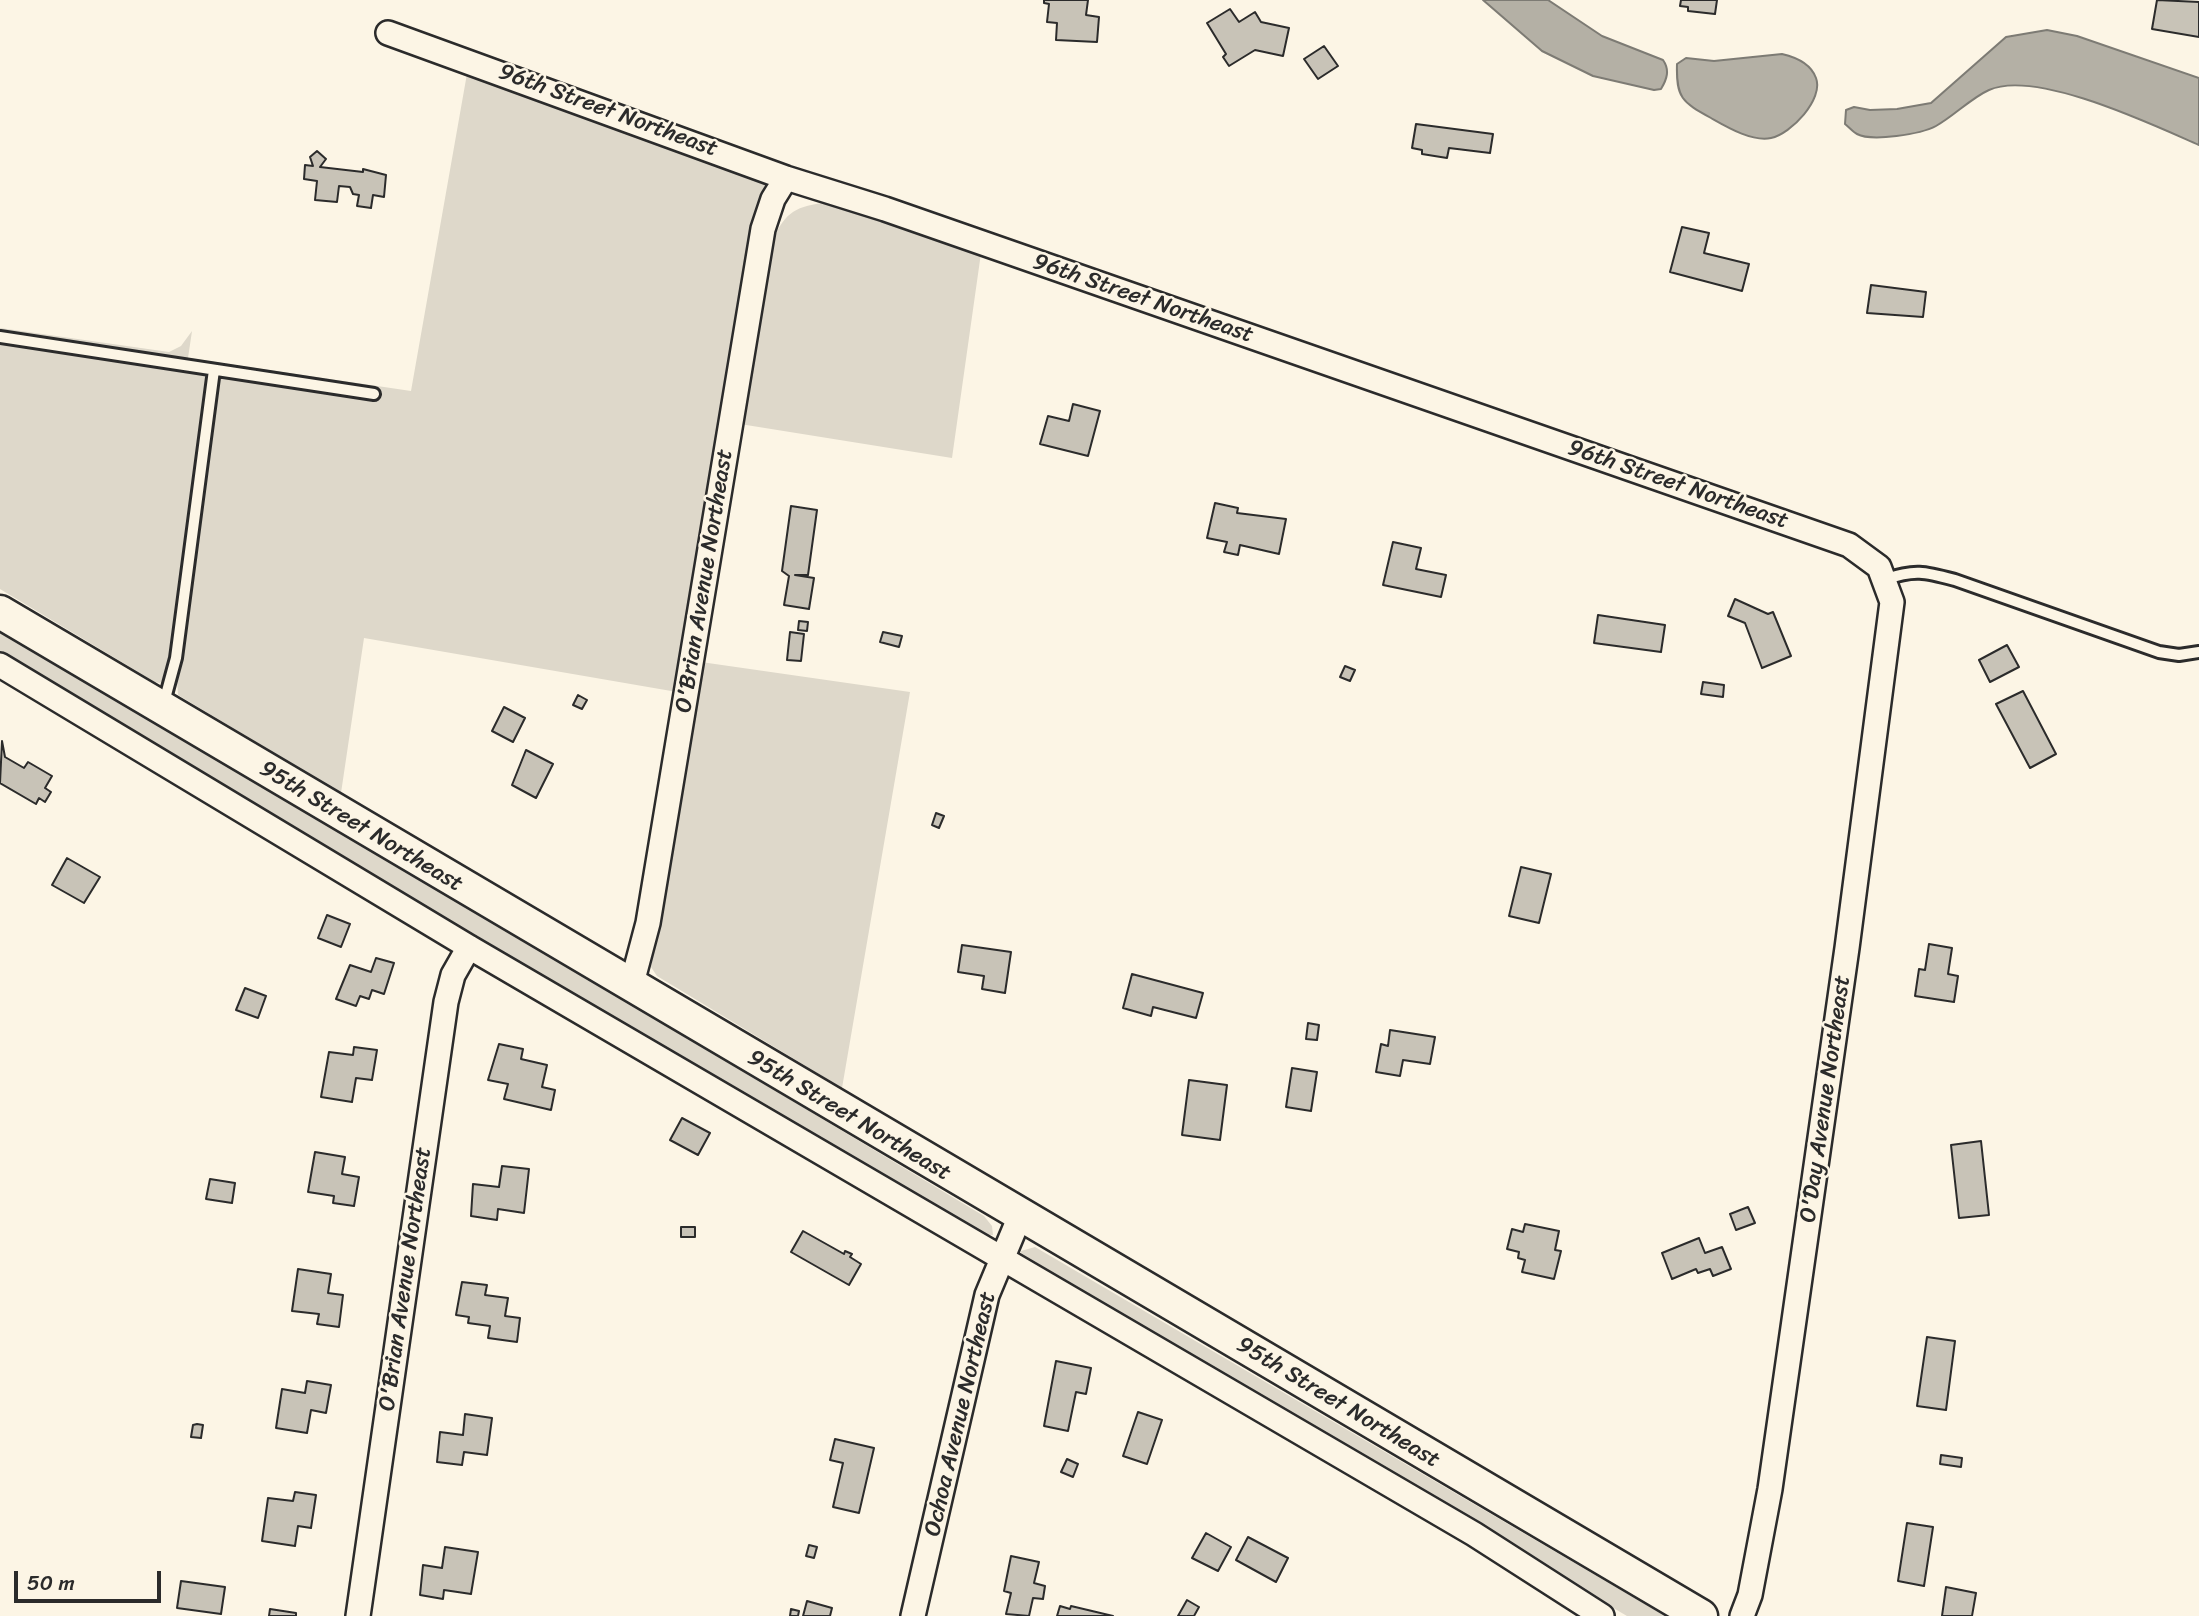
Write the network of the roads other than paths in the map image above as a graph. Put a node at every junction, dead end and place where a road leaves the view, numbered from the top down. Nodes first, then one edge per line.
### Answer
1 (388, 33) dead end
2 (786, 178) junction
3 (0, 337) edge
4 (214, 370) junction
5 (374, 394) dead end
6 (1885, 579) junction
7 (0, 612) edge
8 (2199, 652) edge
9 (0, 665) edge
10 (162, 708) junction
11 (469, 947) junction
12 (631, 987) junction
13 (1020, 1216) junction
14 (1001, 1258) junction
15 (358, 1616) edge
16 (913, 1616) edge
17 (1602, 1616) edge
18 (1701, 1616) edge
19 (1742, 1616) edge

1 - 2 street, 96th Street Northeast
2 - 6 street, 96th Street Northeast
2 - 12 street, O'Brian Avenue Northeast
3 - 4 lane
4 - 5 lane
4 - 10 lane
6 - 8 lane
6 - 19 street, O'Day Avenue Northeast
7 - 10 main road, 95th Street Northeast
9 - 11 street
10 - 12 main road, 95th Street Northeast
11 - 14 street
11 - 15 street, O'Brian Avenue Northeast
12 - 13 main road, 95th Street Northeast
13 - 14 street, Ochoa Avenue Northeast
13 - 18 main road, 95th Street Northeast
14 - 16 street, Ochoa Avenue Northeast
14 - 17 street

